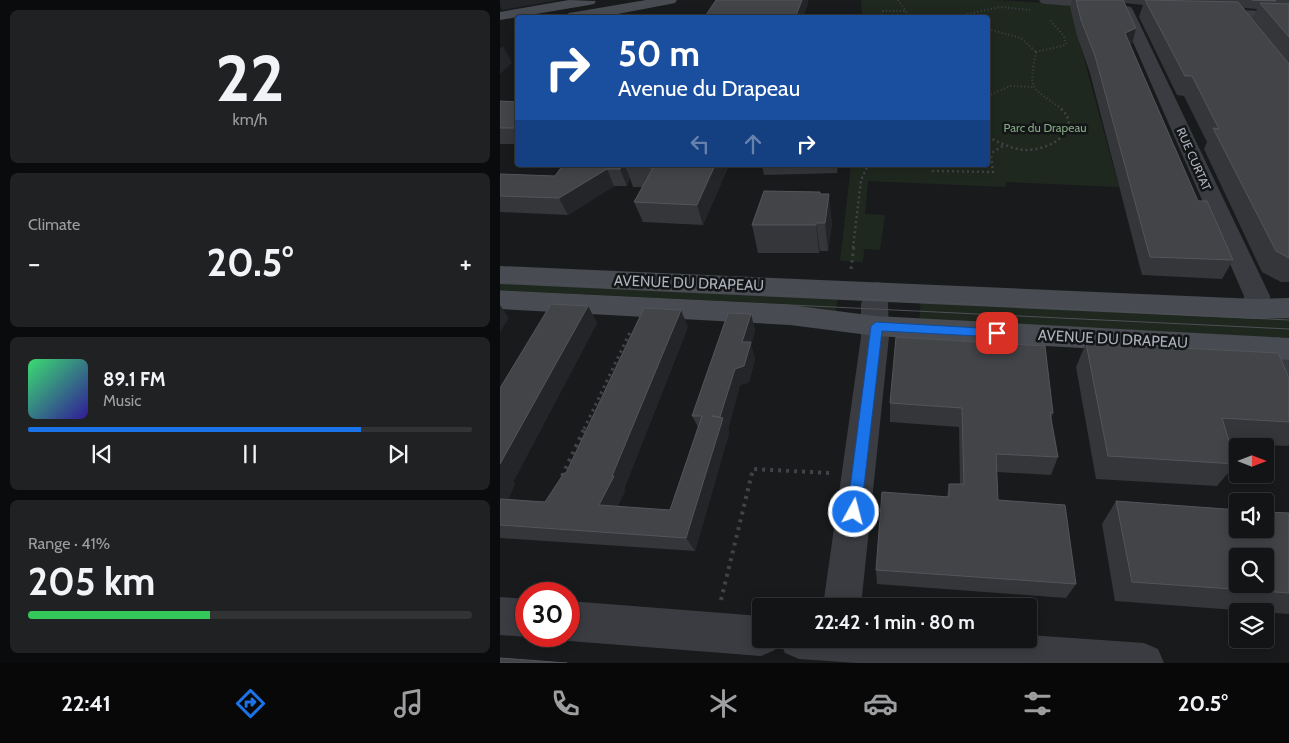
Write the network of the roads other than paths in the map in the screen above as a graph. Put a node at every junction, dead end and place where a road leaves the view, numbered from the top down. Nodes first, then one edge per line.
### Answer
1 (592, 0) edge
2 (670, 0) edge
3 (1046, 0) edge
4 (1099, 2) edge
5 (1202, 10) edge
6 (1236, 14) junction
7 (585, 15) edge
8 (500, 16) edge
9 (1289, 16) edge
10 (515, 26) edge
11 (500, 29) edge
12 (1250, 31) edge
13 (500, 275) edge
14 (877, 292) junction
15 (500, 300) edge
16 (1289, 308) edge
17 (1256, 309) junction
18 (876, 326) junction
19 (1283, 349) edge
20 (1289, 374) edge
21 (844, 598) edge
22 (500, 616) edge
23 (515, 617) edge
24 (580, 622) edge
25 (752, 635) edge
26 (968, 648) edge
27 (1144, 663) edge

1 - 8 main road
2 - 7 main road
3 - 4 street
4 - 17 street, RUE CURTAT
5 - 6 street
6 - 9 street
6 - 12 street
10 - 11 main road
13 - 14 main road, AVENUE DU DRAPEAU
14 - 17 main road, AVENUE DU DRAPEAU
14 - 18 street
15 - 18 main road, AVENUE DU DRAPEAU
16 - 17 main road, AVENUE DU DRAPEAU
18 - 19 main road, AVENUE DU DRAPEAU
18 - 21 street
19 - 20 street
22 - 23 street
24 - 25 street
26 - 27 street

